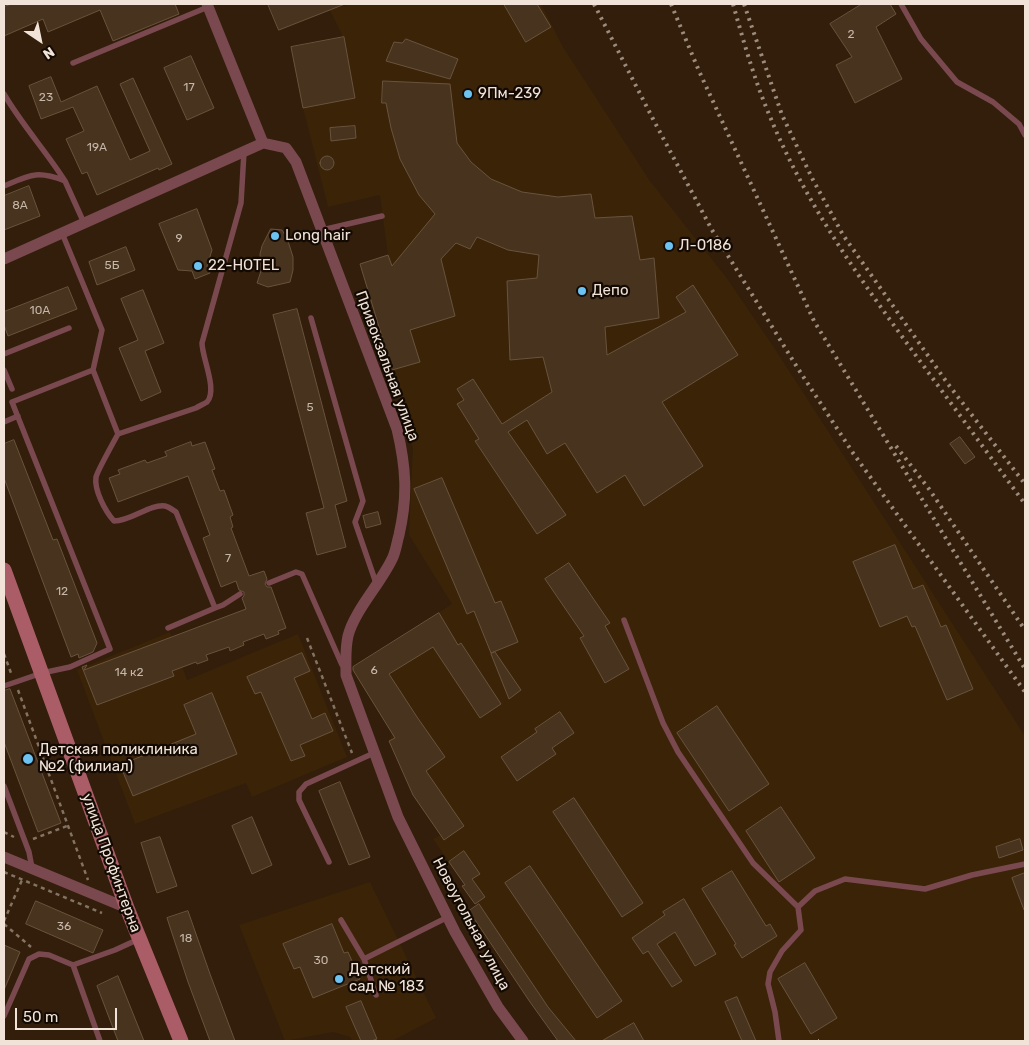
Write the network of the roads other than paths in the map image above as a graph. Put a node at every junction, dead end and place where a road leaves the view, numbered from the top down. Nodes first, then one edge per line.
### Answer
1 (901, 4) edge
2 (208, 5) edge
3 (73, 63) dead end
4 (4, 94) edge
5 (1025, 135) edge
6 (263, 143) junction
7 (244, 152) junction
8 (65, 181) junction
9 (4, 186) edge
10 (382, 216) dead end
11 (84, 224) junction
12 (322, 230) junction
13 (62, 234) junction
14 (4, 259) edge
15 (311, 318) dead end
16 (69, 328) dead end
17 (4, 354) edge
18 (4, 370) edge
19 (93, 370) junction
20 (12, 389) dead end
21 (18, 416) junction
22 (4, 422) edge
23 (118, 434) junction
24 (4, 573) edge
25 (269, 583) dead end
26 (377, 585) junction
27 (240, 594) dead end
28 (214, 608) junction
29 (624, 620) dead end
30 (168, 628) dead end
31 (42, 674) junction
32 (346, 674) junction
33 (4, 686) edge
34 (374, 754) junction
35 (4, 786) edge
36 (398, 817) joint
37 (4, 857) edge
38 (330, 862) dead end
39 (1025, 864) edge
40 (32, 868) junction
41 (798, 907) junction
42 (126, 908) junction
43 (448, 917) junction
44 (341, 920) dead end
45 (139, 939) junction
46 (364, 959) junction
47 (74, 965) junction
48 (376, 995) dead end
49 (4, 1016) edge
50 (100, 1041) edge
51 (181, 1041) edge
52 (523, 1041) edge
53 (779, 1041) edge

1 - 5 lane
2 - 3 lane
2 - 6 street
4 - 8 lane
6 - 7 street
6 - 12 street, Привокзальная улица
7 - 11 street
7 - 23 lane
8 - 9 lane
8 - 11 lane
10 - 12 lane
11 - 13 street
12 - 26 street, Привокзальная улица
13 - 14 street
13 - 19 lane
15 - 26 lane
16 - 17 lane
18 - 20 lane
19 - 21 lane
19 - 23 lane
21 - 22 lane
21 - 31 lane
23 - 28 lane
24 - 31 street, улица Профинтерна
25 - 32 lane
26 - 32 street, Привокзальная улица
27 - 28 lane
28 - 30 lane
29 - 41 lane
31 - 33 lane
31 - 42 street, улица Профинтерна
32 - 34 street, Привокзальная улица
34 - 36 street, Привокзальная улица
34 - 38 lane
35 - 40 lane
36 - 43 street, Новоугольная улица
37 - 40 street
39 - 41 lane
40 - 42 street
41 - 53 lane
42 - 45 street, улица Профинтерна
43 - 46 lane
43 - 52 street, Новоугольная улица
44 - 46 lane
45 - 47 lane
45 - 51 street, улица Профинтерна
46 - 48 lane
47 - 49 lane
47 - 50 lane

